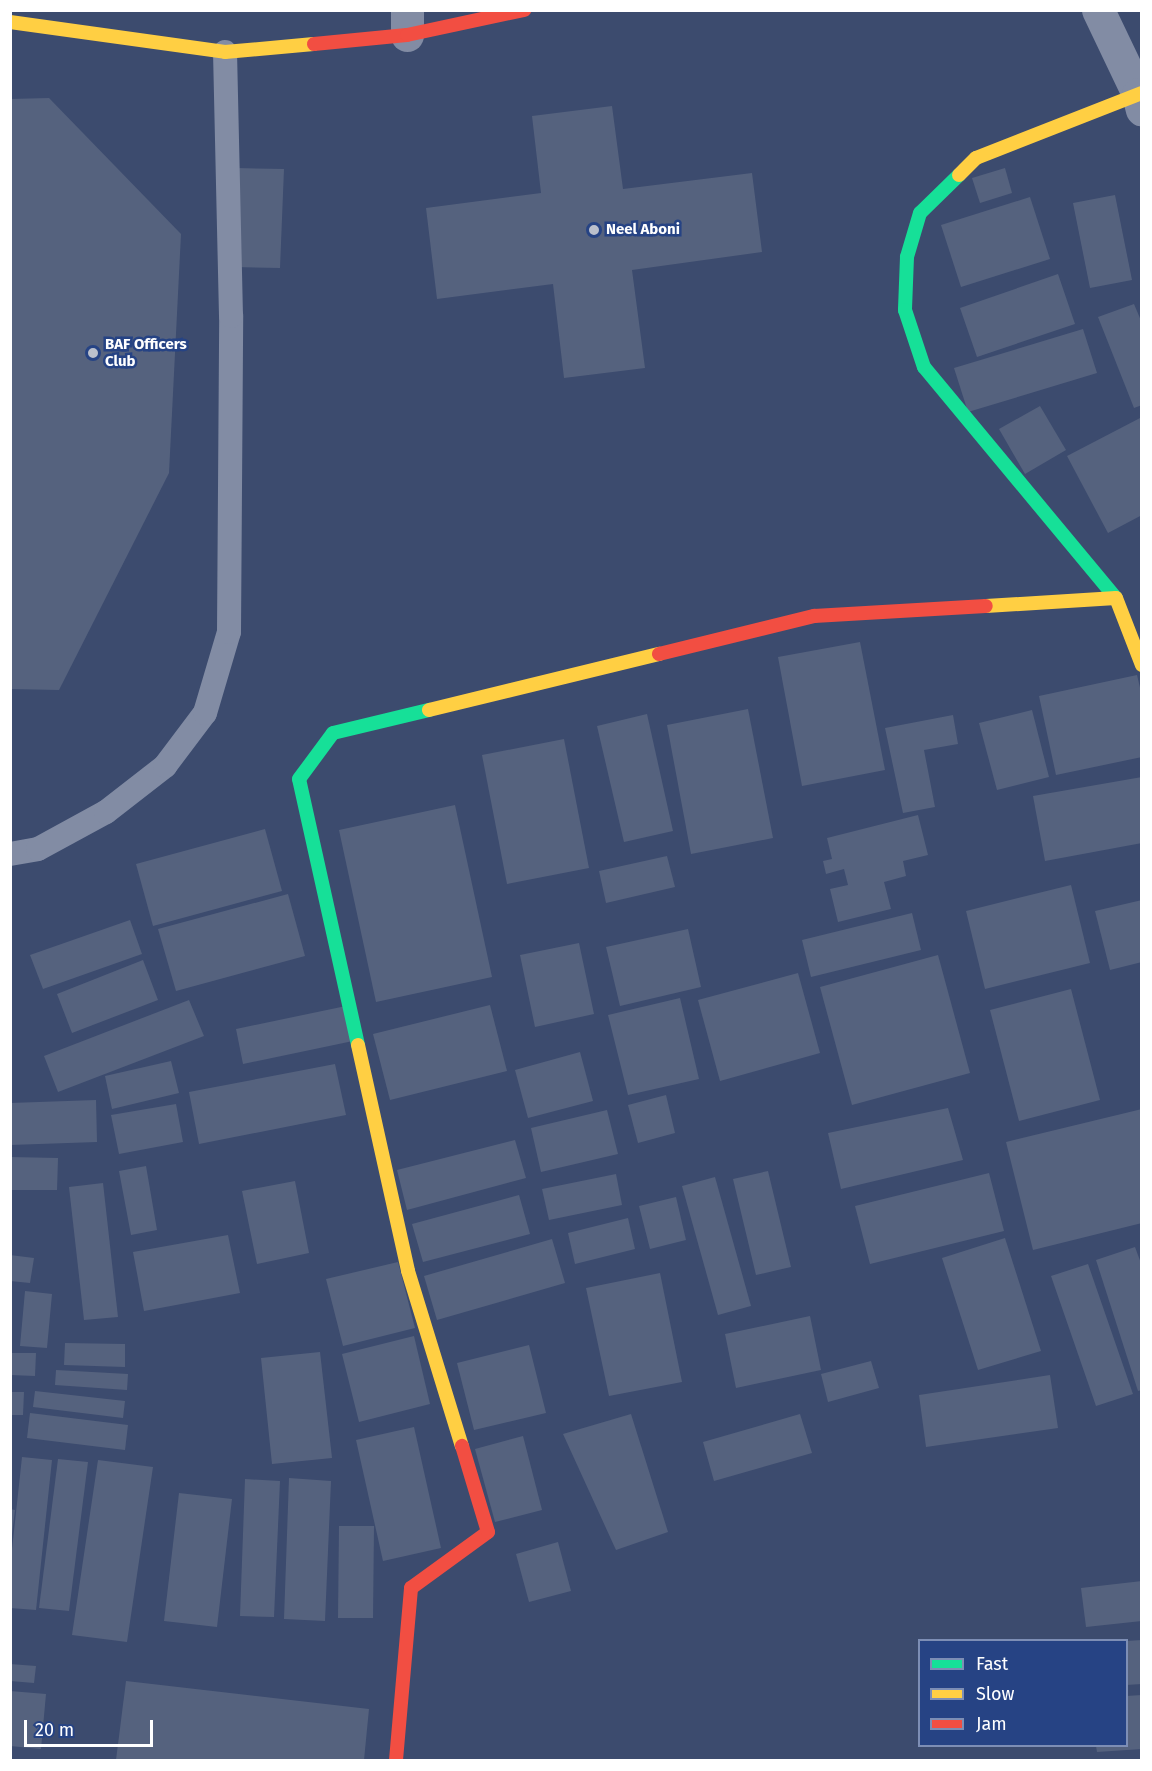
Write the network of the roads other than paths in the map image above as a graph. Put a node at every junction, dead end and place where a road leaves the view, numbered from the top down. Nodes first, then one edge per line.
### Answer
1 (524, 10) edge
2 (1098, 10) edge
3 (10, 22) edge
4 (407, 23) edge
5 (225, 52) junction
6 (1140, 99) edge
7 (1116, 598) junction
8 (1142, 665) edge
9 (10, 854) edge
10 (396, 1761) edge

1 - 4 street
2 - 6 street
3 - 5 street
4 - 5 street
5 - 9 lane
6 - 7 street
7 - 8 street
7 - 10 street

